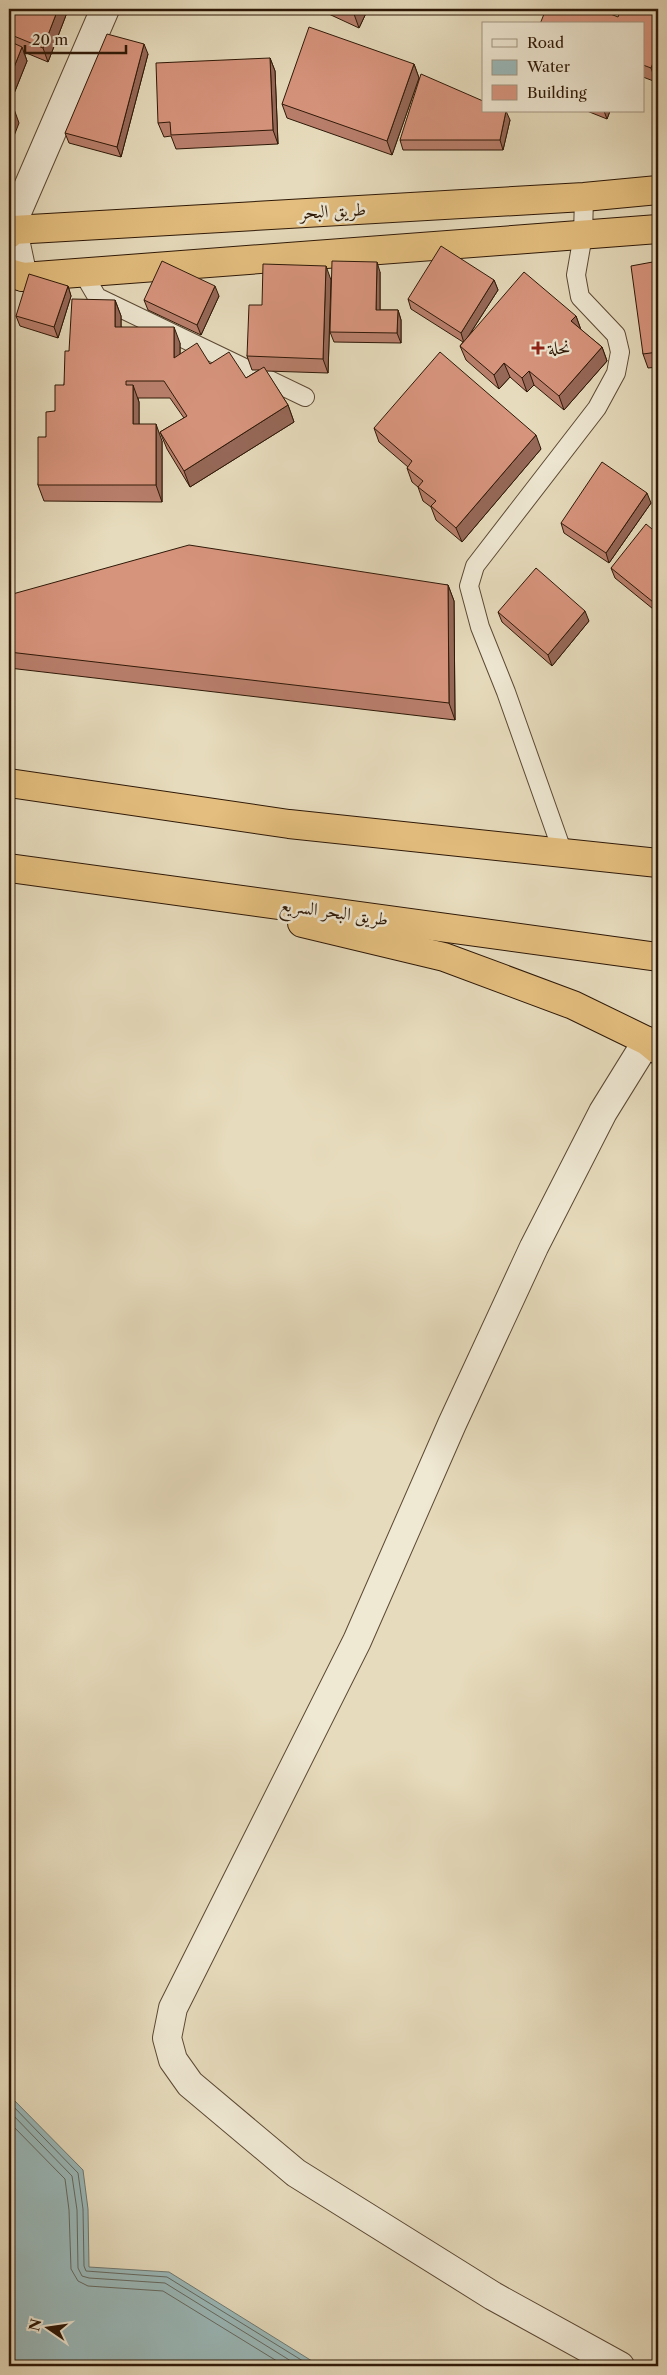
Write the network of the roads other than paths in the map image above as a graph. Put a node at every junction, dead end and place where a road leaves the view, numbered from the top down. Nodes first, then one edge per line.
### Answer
1 (104, 9) edge
2 (658, 190) edge
3 (584, 196) junction
4 (658, 229) edge
5 (11, 232) edge
6 (583, 235) junction
7 (84, 273) junction
8 (16, 275) edge
9 (305, 396) dead end
10 (9, 783) edge
11 (563, 853) junction
12 (658, 863) edge
13 (9, 868) edge
14 (147, 886) junction
15 (658, 957) edge
16 (653, 1046) edge
17 (620, 2366) edge

1 - 5 street
2 - 3 highway, طريق البحر
3 - 5 highway, طريق البحر
3 - 6 lane
4 - 6 highway
5 - 8 street
6 - 7 highway
6 - 11 lane
7 - 8 highway
7 - 9 lane
10 - 11 highway
11 - 12 highway
13 - 14 highway, طريق البحر السريع
14 - 15 highway, طريق البحر السريع
14 - 16 highway
16 - 17 street

